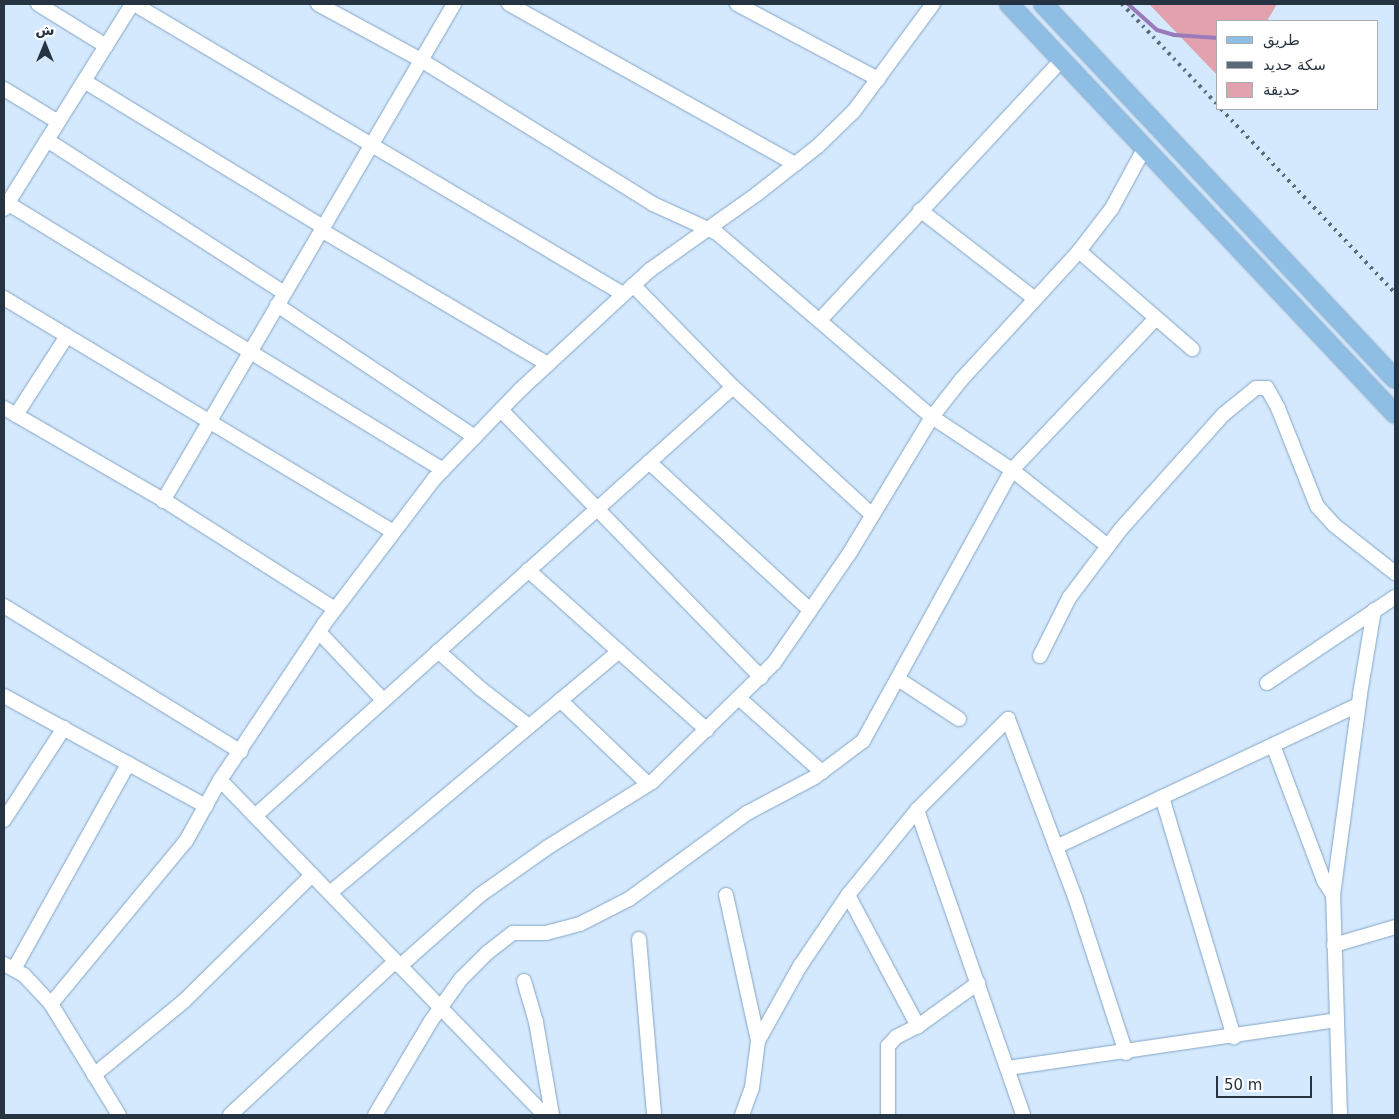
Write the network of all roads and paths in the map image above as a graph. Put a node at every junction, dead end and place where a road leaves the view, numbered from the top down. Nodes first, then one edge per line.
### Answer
1 (38, 4) edge
2 (133, 4) edge
3 (318, 4) edge
4 (454, 4) edge
5 (509, 4) edge
6 (737, 4) edge
7 (933, 4) edge
8 (1008, 4) edge
9 (1043, 4) edge
10 (106, 46) junction
11 (421, 60) junction
12 (1062, 60) junction
13 (878, 79) junction
14 (84, 81) junction
15 (4, 89) edge
16 (58, 122) junction
17 (47, 140) junction
18 (372, 144) junction
19 (1144, 149) junction
20 (795, 164) junction
21 (5, 204) edge
22 (920, 210) junction
23 (322, 228) junction
24 (706, 228) junction
25 (1079, 251) junction
26 (628, 290) junction
27 (4, 298) edge
28 (281, 299) junction
29 (1035, 299) junction
30 (1156, 318) junction
31 (820, 320) junction
32 (67, 336) junction
33 (1192, 350) dead end
34 (250, 352) junction
35 (548, 364) junction
36 (1395, 379) edge
37 (733, 387) junction
38 (501, 410) junction
39 (10, 412) edge
40 (1395, 414) edge
41 (932, 417) junction
42 (209, 422) junction
43 (475, 437) junction
44 (649, 462) junction
45 (443, 470) junction
46 (1012, 470) junction
47 (163, 501) junction
48 (595, 510) junction
49 (872, 515) junction
50 (393, 532) junction
51 (1108, 546) junction
52 (528, 570) junction
53 (1395, 573) edge
54 (1395, 597) edge
55 (4, 606) edge
56 (335, 610) junction
57 (810, 610) junction
58 (1374, 610) junction
59 (319, 632) junction
60 (438, 651) junction
61 (619, 651) junction
62 (1040, 656) dead end
63 (761, 677) junction
64 (898, 679) junction
65 (1267, 683) dead end
66 (4, 696) edge
67 (740, 699) junction
68 (383, 700) junction
69 (560, 700) junction
70 (1358, 705) junction
71 (958, 719) dead end
72 (529, 726) junction
73 (64, 728) junction
74 (707, 730) junction
75 (1273, 745) junction
76 (241, 752) junction
77 (128, 764) junction
78 (822, 772) junction
79 (220, 780) junction
80 (648, 784) junction
81 (1162, 797) junction
82 (206, 806) junction
83 (917, 810) junction
84 (255, 816) junction
85 (4, 820) edge
86 (1056, 847) junction
87 (312, 875) junction
88 (330, 893) junction
89 (726, 895) dead end
90 (848, 895) junction
91 (1333, 895) junction
92 (1395, 926) edge
93 (639, 940) dead end
94 (1334, 945) junction
95 (398, 964) junction
96 (8, 969) edge
97 (524, 981) dead end
98 (978, 983) junction
99 (51, 1004) junction
100 (441, 1008) junction
101 (1336, 1020) junction
102 (918, 1026) junction
103 (1234, 1036) junction
104 (758, 1041) junction
105 (1126, 1053) junction
106 (1008, 1068) junction
107 (94, 1075) junction
108 (119, 1115) edge
109 (230, 1115) edge
110 (375, 1115) edge
111 (545, 1115) edge
112 (552, 1115) edge
113 (654, 1115) edge
114 (742, 1115) edge
115 (888, 1115) edge
116 (1023, 1115) edge
117 (1340, 1115) edge

1 - 10 street
2 - 10 street
2 - 18 street
3 - 11 street
4 - 11 street
5 - 20 street
6 - 13 street
7 - 13 street
8 - 12 main road
9 - 36 main road
10 - 14 street
11 - 18 street
11 - 24 street
12 - 19 main road
12 - 22 street
13 - 20 street
14 - 16 street
14 - 23 street
15 - 16 street
16 - 17 street
17 - 21 street
17 - 28 street
18 - 23 street
18 - 26 street
19 - 25 street
19 - 40 main road
20 - 24 street
21 - 34 street
22 - 29 street
22 - 31 street
23 - 28 street
23 - 35 street
24 - 26 street
24 - 31 street
25 - 29 street
25 - 30 street
26 - 35 street
26 - 37 street
27 - 32 street
28 - 34 street
28 - 43 street
29 - 41 street
30 - 33 street
30 - 46 street
31 - 41 street
32 - 39 street
32 - 42 street
34 - 42 street
34 - 45 street
35 - 38 street
37 - 44 street
37 - 49 street
38 - 43 street
38 - 48 street
39 - 47 street
41 - 46 street
41 - 49 street
42 - 47 street
42 - 50 street
43 - 45 street
44 - 48 street
44 - 57 street
45 - 50 street
46 - 51 street
46 - 64 street
47 - 56 street
48 - 52 street
48 - 63 street
49 - 57 street
50 - 56 street
51 - 53 street
51 - 62 street
52 - 60 street
52 - 61 street
54 - 58 street
55 - 76 street
56 - 59 street
57 - 63 street
58 - 65 street
58 - 70 street
59 - 68 street
59 - 76 street
60 - 68 street
60 - 72 street
61 - 69 street
61 - 74 street
63 - 67 street
64 - 71 street
64 - 78 street
66 - 73 street
67 - 74 street
67 - 78 street
68 - 84 street
69 - 72 street
69 - 80 street
70 - 75 street
70 - 91 street
72 - 88 street
73 - 77 street
73 - 85 street
74 - 80 street
75 - 81 street
75 - 91 street
76 - 79 street
77 - 82 street
77 - 96 street
78 - 100 street
79 - 82 street
79 - 84 street
80 - 95 street
81 - 86 street
81 - 103 street
82 - 99 street
83 - 86 street
83 - 90 street
83 - 98 street
84 - 87 street
86 - 105 street
87 - 88 street
87 - 107 street
88 - 95 street
89 - 104 street
90 - 102 street
90 - 104 street
91 - 94 street
92 - 94 street
93 - 113 street
94 - 101 street
95 - 100 street
95 - 109 street
96 - 99 street
97 - 112 street
98 - 102 street
98 - 106 street
99 - 107 street
100 - 110 street
100 - 111 street
101 - 103 street
101 - 117 street
102 - 115 street
103 - 105 street
104 - 114 street
105 - 106 street
106 - 116 street
107 - 108 street

